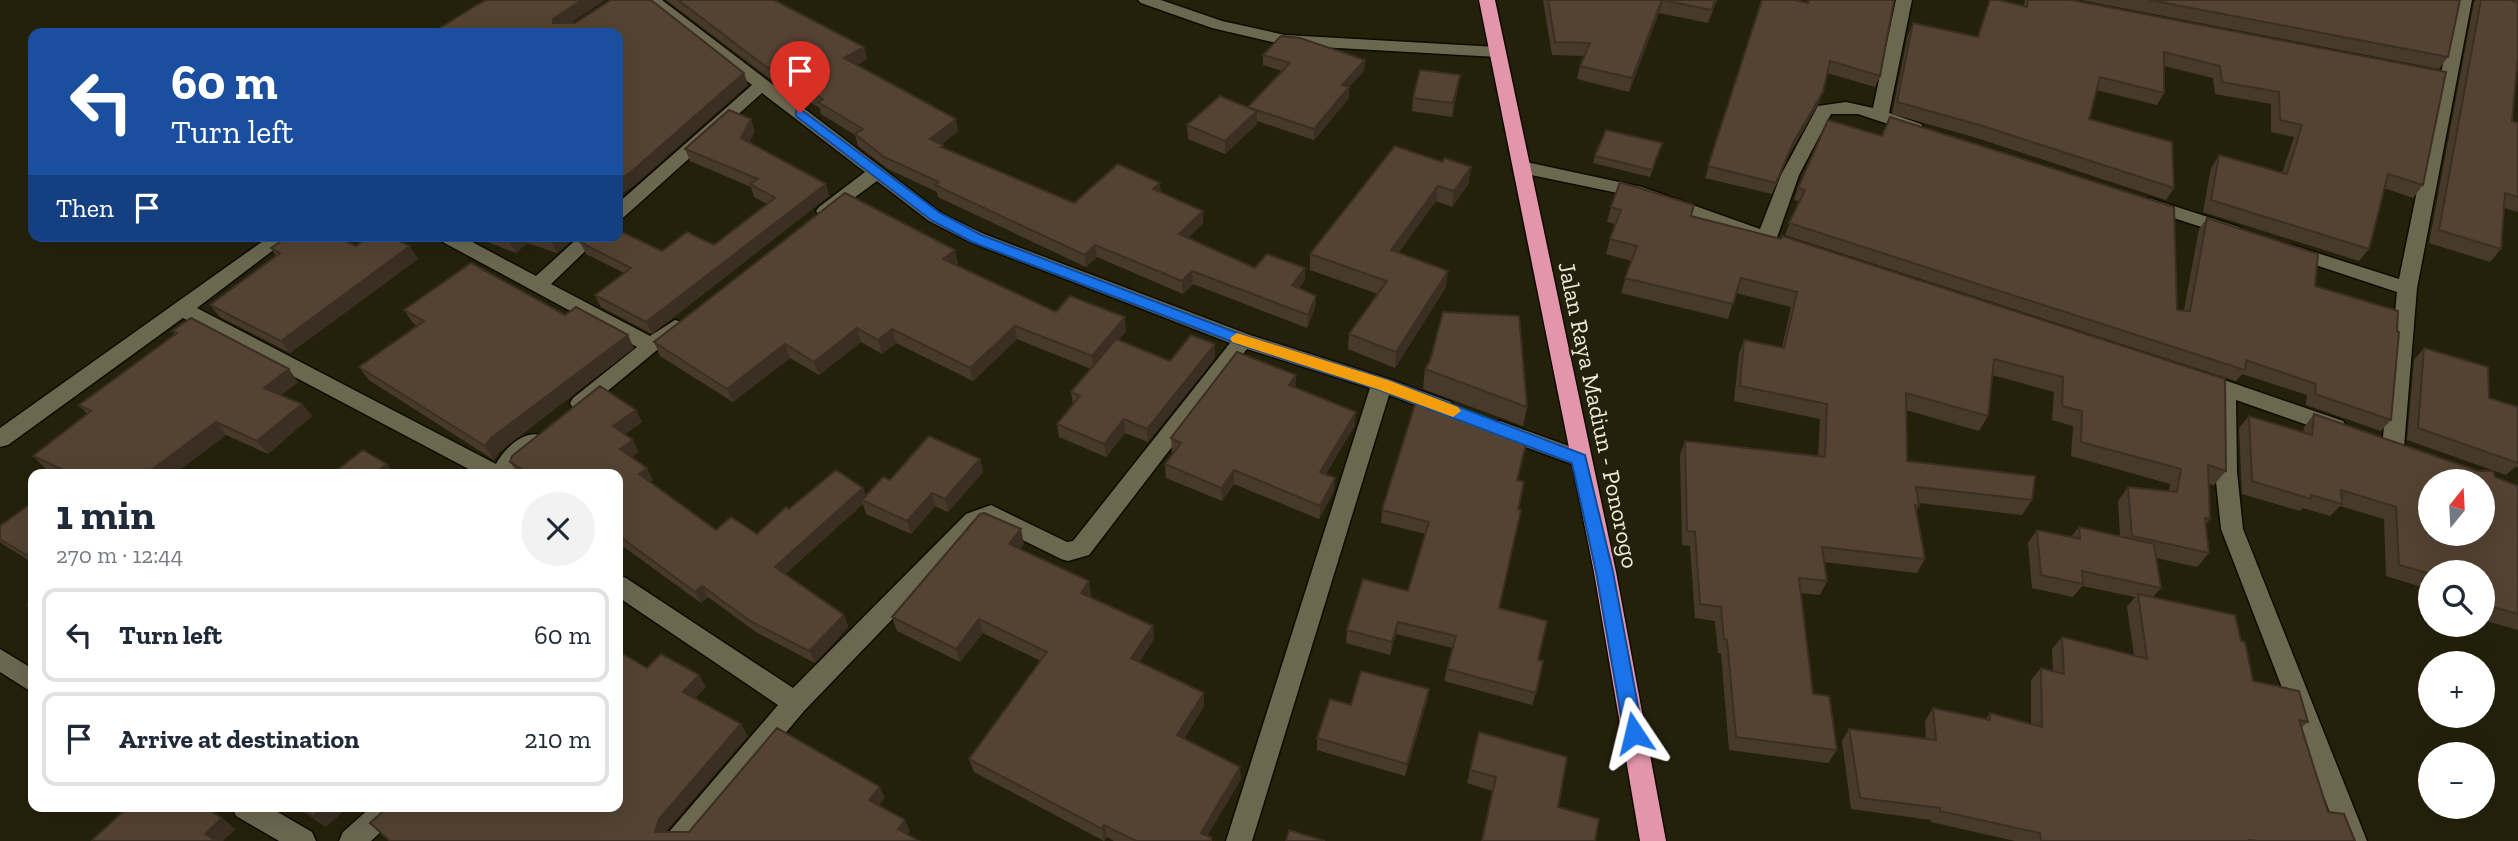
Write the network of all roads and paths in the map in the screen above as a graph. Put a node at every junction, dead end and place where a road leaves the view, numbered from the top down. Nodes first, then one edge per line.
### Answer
1 (652, 0) edge
2 (1146, 0) edge
3 (1487, 0) edge
4 (1904, 0) edge
5 (2463, 0) edge
6 (1497, 52) junction
7 (762, 84) junction
8 (1880, 117) junction
9 (1931, 133) edge
10 (1522, 167) junction
11 (877, 172) junction
12 (2129, 197) edge
13 (623, 209) edge
14 (813, 221) edge
15 (2248, 236) edge
16 (1766, 238) junction
17 (274, 242) edge
18 (457, 242) edge
19 (586, 242) edge
20 (2274, 245) edge
21 (1792, 246) edge
22 (538, 285) junction
23 (2407, 288) junction
24 (181, 308) junction
25 (694, 313) edge
26 (1243, 340) junction
27 (652, 346) junction
28 (2174, 371) edge
29 (1382, 384) junction
30 (2226, 388) junction
31 (1456, 412) edge
32 (1481, 422) edge
33 (2354, 434) edge
34 (0, 439) edge
35 (2393, 447) edge
36 (1580, 459) junction
37 (487, 469) edge
38 (504, 469) edge
39 (623, 592) edge
40 (0, 659) edge
41 (28, 679) edge
42 (795, 703) junction
43 (254, 812) edge
44 (384, 812) edge
45 (303, 841) edge
46 (352, 841) edge
47 (678, 841) edge
48 (1239, 841) edge
49 (1653, 841) edge
50 (1660, 841) edge
51 (2354, 841) edge

1 - 7 street
2 - 6 street
3 - 6 highway, Jalan Raya Madiun - Ponorogo
4 - 8 street
5 - 23 street
6 - 10 highway, Jalan Raya Madiun - Ponorogo
7 - 11 street
7 - 13 street
8 - 9 street
8 - 16 street
10 - 16 street
10 - 36 highway, Jalan Raya Madiun - Ponorogo
11 - 14 street
11 - 26 street
12 - 15 street
16 - 21 street
17 - 24 street
18 - 22 street
19 - 22 street
20 - 23 street
22 - 27 street
23 - 35 street
24 - 34 street
24 - 37 street
25 - 27 street
26 - 29 street
26 - 42 street
27 - 38 street
28 - 30 street
29 - 31 street
29 - 48 street
30 - 33 street
30 - 51 street
32 - 36 street
36 - 49 highway, Jalan Raya Madiun - Ponorogo
39 - 42 street
40 - 41 street
42 - 47 street
43 - 45 street
44 - 46 street
49 - 50 street

